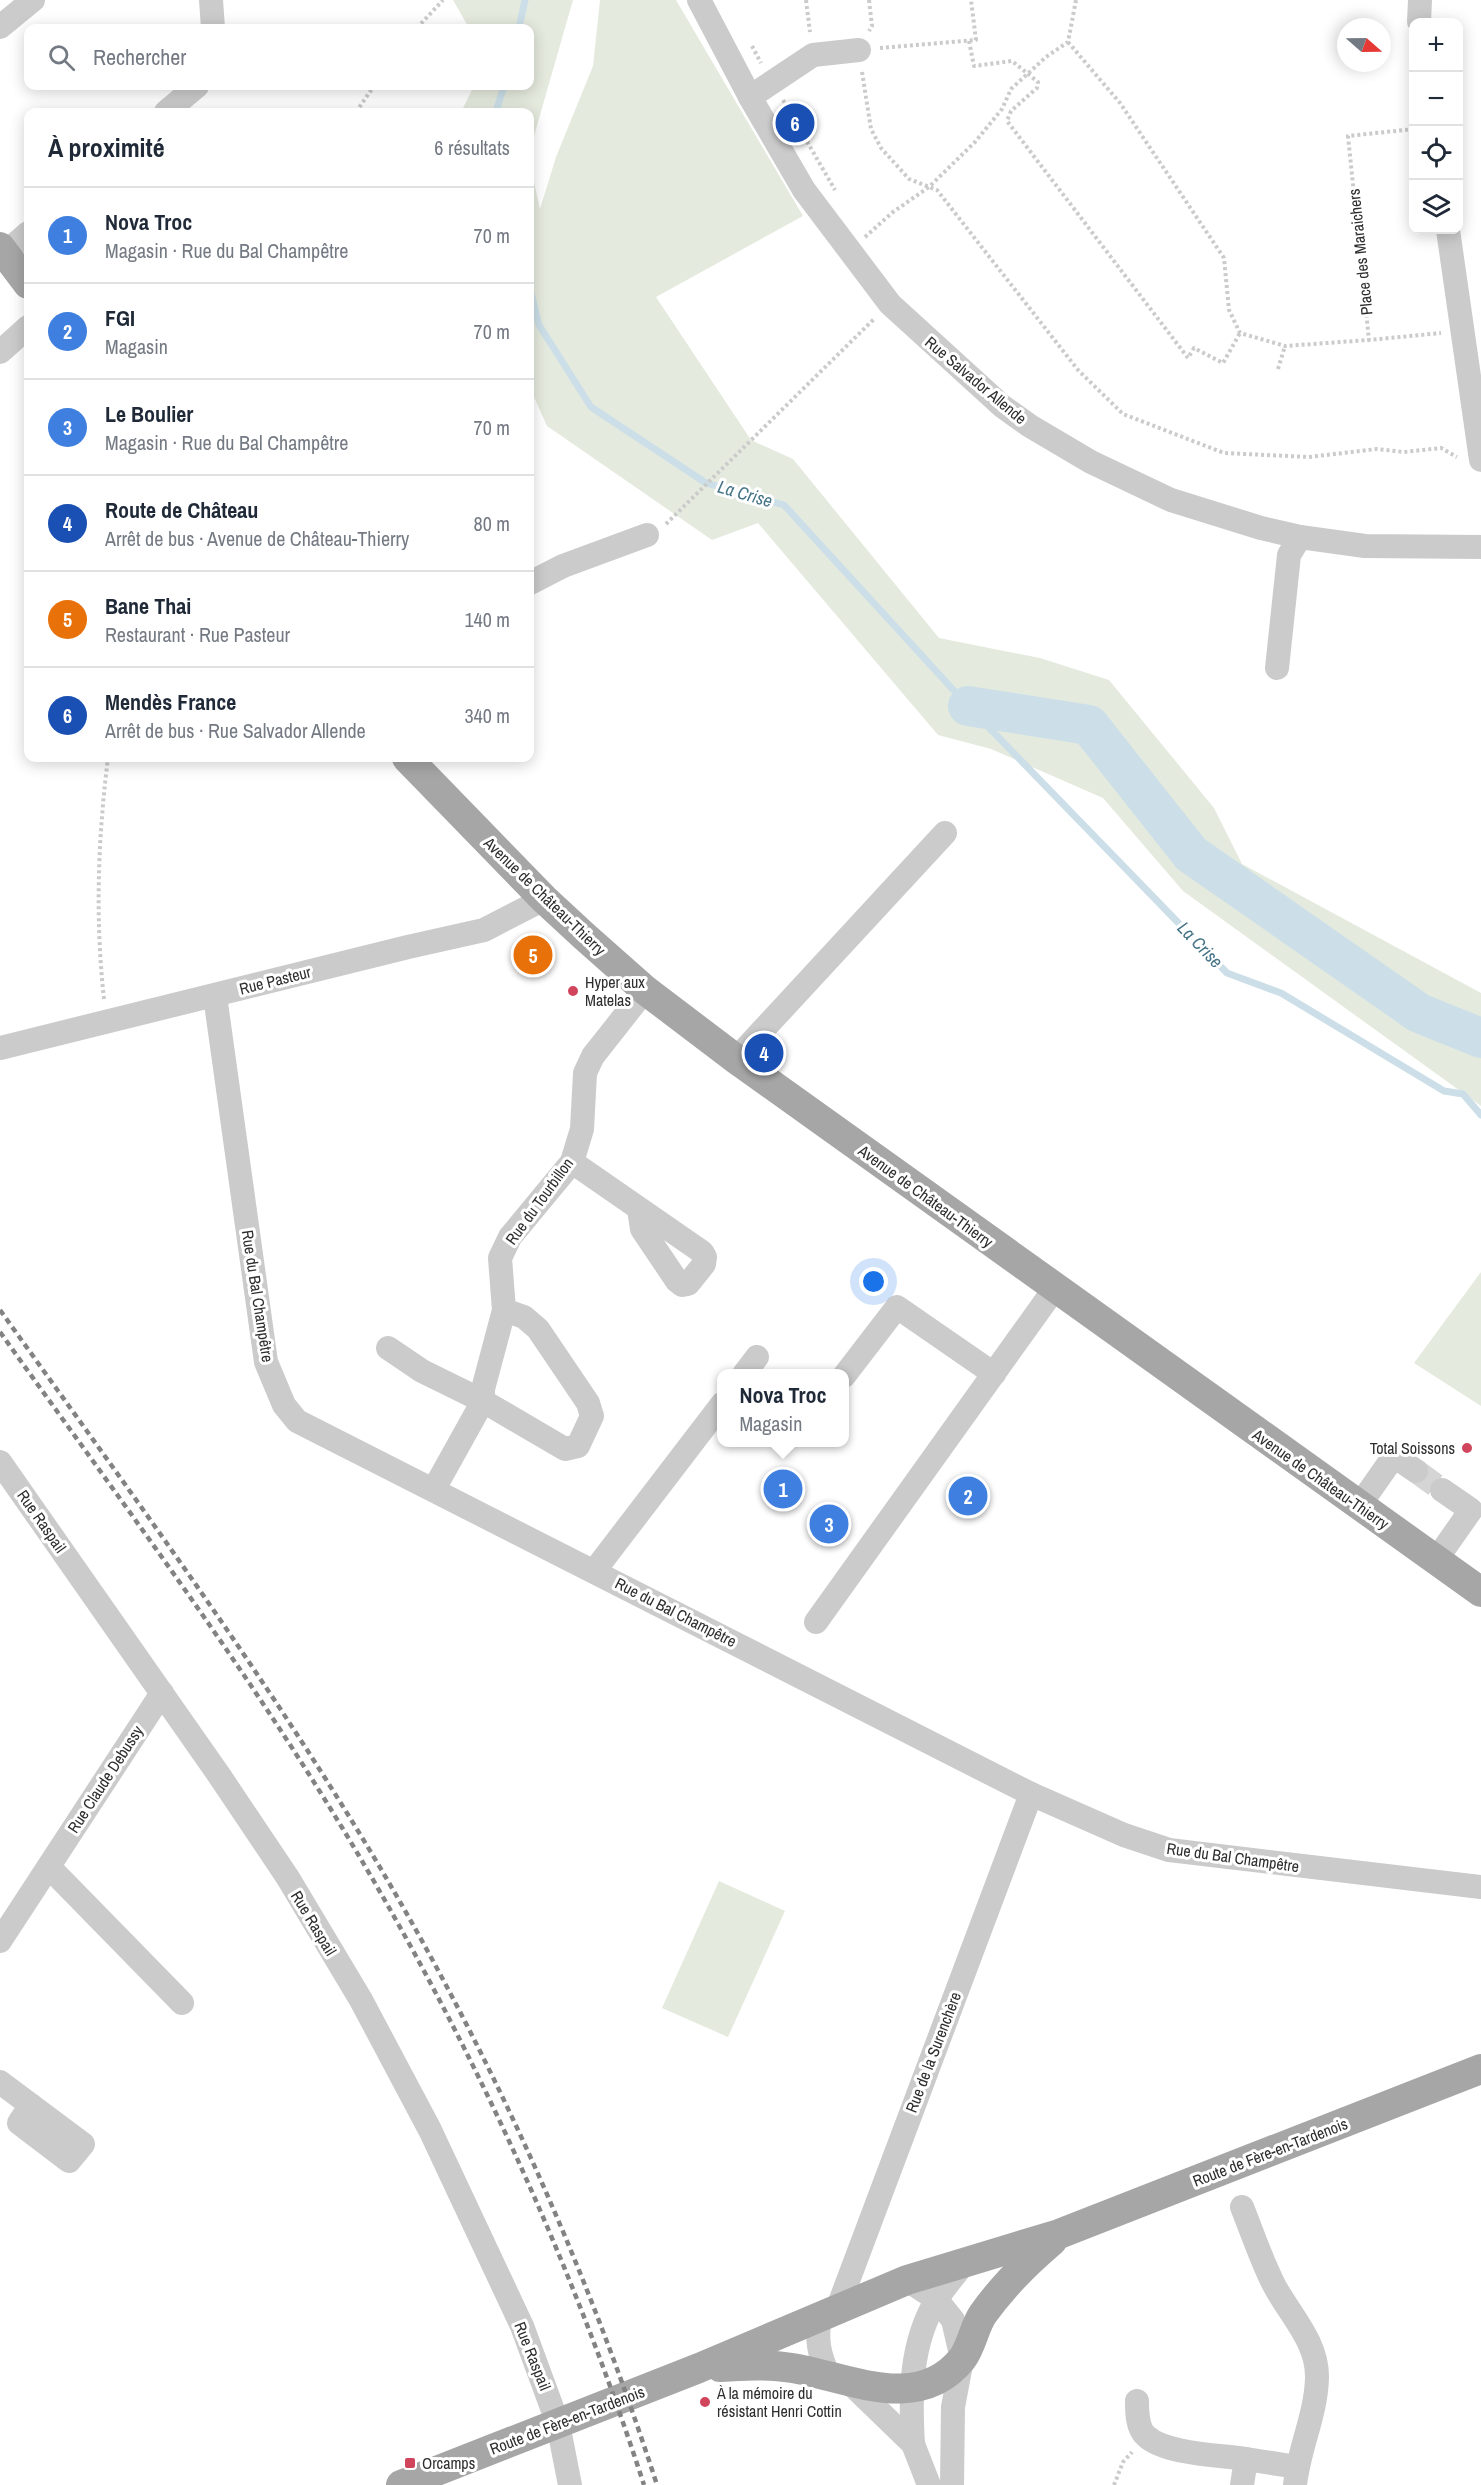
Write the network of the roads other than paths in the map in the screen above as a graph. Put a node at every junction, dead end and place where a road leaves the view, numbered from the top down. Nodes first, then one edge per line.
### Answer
1 (33, 0) edge
2 (211, 0) edge
3 (699, 0) edge
4 (1420, 0) edge
5 (1419, 18) edge
6 (213, 24) edge
7 (0, 27) edge
8 (859, 50) road end
9 (192, 90) edge
10 (750, 97) junction
11 (171, 108) edge
12 (1449, 234) edge
13 (24, 236) edge
14 (2, 250) edge
15 (24, 279) edge
16 (24, 331) edge
17 (0, 352) edge
18 (1481, 454) edge
19 (1481, 460) edge
20 (647, 535) road end
21 (1300, 537) junction
22 (1481, 547) edge
23 (534, 581) edge
24 (1276, 668) dead end
25 (411, 762) edge
26 (945, 833) dead end
27 (544, 899) junction
28 (645, 990) junction
29 (214, 996) junction
30 (0, 1048) edge
31 (736, 1059) junction
32 (572, 1162) junction
33 (639, 1210) dead end
34 (1055, 1288) junction
35 (504, 1310) junction
36 (388, 1348) dead end
37 (849, 1369) edge
38 (994, 1374) junction
39 (483, 1401) junction
40 (717, 1411) edge
41 (0, 1462) edge
42 (1416, 1471) tunnel mouth
43 (434, 1489) junction
44 (1442, 1490) tunnel mouth
45 (1359, 1506) junction
46 (1436, 1560) junction
47 (595, 1570) junction
48 (1481, 1592) edge
49 (816, 1622) dead end
50 (162, 1692) junction
51 (1031, 1794) junction
52 (49, 1867) junction
53 (1481, 1887) edge
54 (0, 1941) edge
55 (182, 2003) dead end
56 (1481, 2069) edge
57 (0, 2082) edge
58 (31, 2105) dead end
59 (1242, 2207) dead end
60 (1059, 2235) junction
61 (965, 2262) junction
62 (907, 2280) junction
63 (936, 2300) junction
64 (828, 2314) junction
65 (962, 2358) junction
66 (699, 2368) junction
67 (839, 2378) junction
68 (910, 2390) junction
69 (1137, 2401) dead end
70 (558, 2424) junction
71 (913, 2444) junction
72 (1246, 2459) junction
73 (1296, 2476) edge
74 (401, 2485) edge
75 (570, 2485) edge
76 (928, 2485) edge
77 (952, 2485) edge
78 (1242, 2485) edge

1 - 7 street
2 - 6 street
3 - 10 street, Rue Salvador Allende
4 - 5 street
8 - 10 street
9 - 11 street
10 - 21 street, Rue Salvador Allende
12 - 18 street
13 - 14 street
14 - 15 main road
16 - 17 street
18 - 19 street
20 - 23 street
21 - 22 street, Rue Salvador Allende
21 - 24 street
25 - 27 main road, Avenue de Château-Thierry
26 - 31 street
27 - 28 main road, Avenue de Château-Thierry
27 - 29 street, Rue Pasteur
28 - 31 main road, Avenue de Château-Thierry
28 - 32 street, Rue du Tourbillon
29 - 30 street, Rue Pasteur
29 - 43 street, Rue du Bal Champêtre
31 - 34 main road, Avenue de Château-Thierry
32 - 33 street
32 - 35 street, Rue du Tourbillon
34 - 38 street
34 - 45 main road, Avenue de Château-Thierry
35 - 39 street, Rue du Tourbillon
35 - 39 street
36 - 39 street
37 - 38 street
38 - 49 street
39 - 43 street, Rue du Tourbillon
40 - 47 street
41 - 50 street, Rue Raspail
42 - 45 street
43 - 47 street, Rue du Bal Champêtre
44 - 46 street
45 - 46 main road, Avenue de Château-Thierry
46 - 48 main road, Avenue de Château-Thierry
47 - 51 street, Rue du Bal Champêtre
50 - 52 street, Rue Claude Debussy
50 - 70 street, Rue Raspail
51 - 53 street, Rue du Bal Champêtre
51 - 64 street, Rue de la Surenchère
52 - 54 street, Rue Claude Debussy
52 - 55 street
56 - 60 main road, Route de Fère-en-Tardenois
57 - 58 street
59 - 73 street
60 - 61 main road, Route de Fère-en-Tardenois
60 - 65 main road, Route de Fère-en-Tardenois
61 - 62 main road, Route de Fère-en-Tardenois
61 - 63 street
62 - 63 street, Route de Fère-en-Tardenois
62 - 64 main road, Route de Fère-en-Tardenois
63 - 65 street, Route de Fère-en-Tardenois
63 - 68 street
64 - 66 main road, Route de Fère-en-Tardenois
64 - 67 street, Rue de la Surenchère
65 - 68 main road, Route de Fère-en-Tardenois
65 - 77 street, Route de Fère-en-Tardenois
66 - 67 main road, Route de Fère-en-Tardenois
66 - 70 main road, Route de Fère-en-Tardenois
67 - 68 main road, Route de Fère-en-Tardenois
67 - 71 street
68 - 71 street
69 - 72 street
70 - 74 main road, Route de Fère-en-Tardenois
70 - 75 street, Rue Raspail
71 - 76 street
72 - 73 street
72 - 78 street

